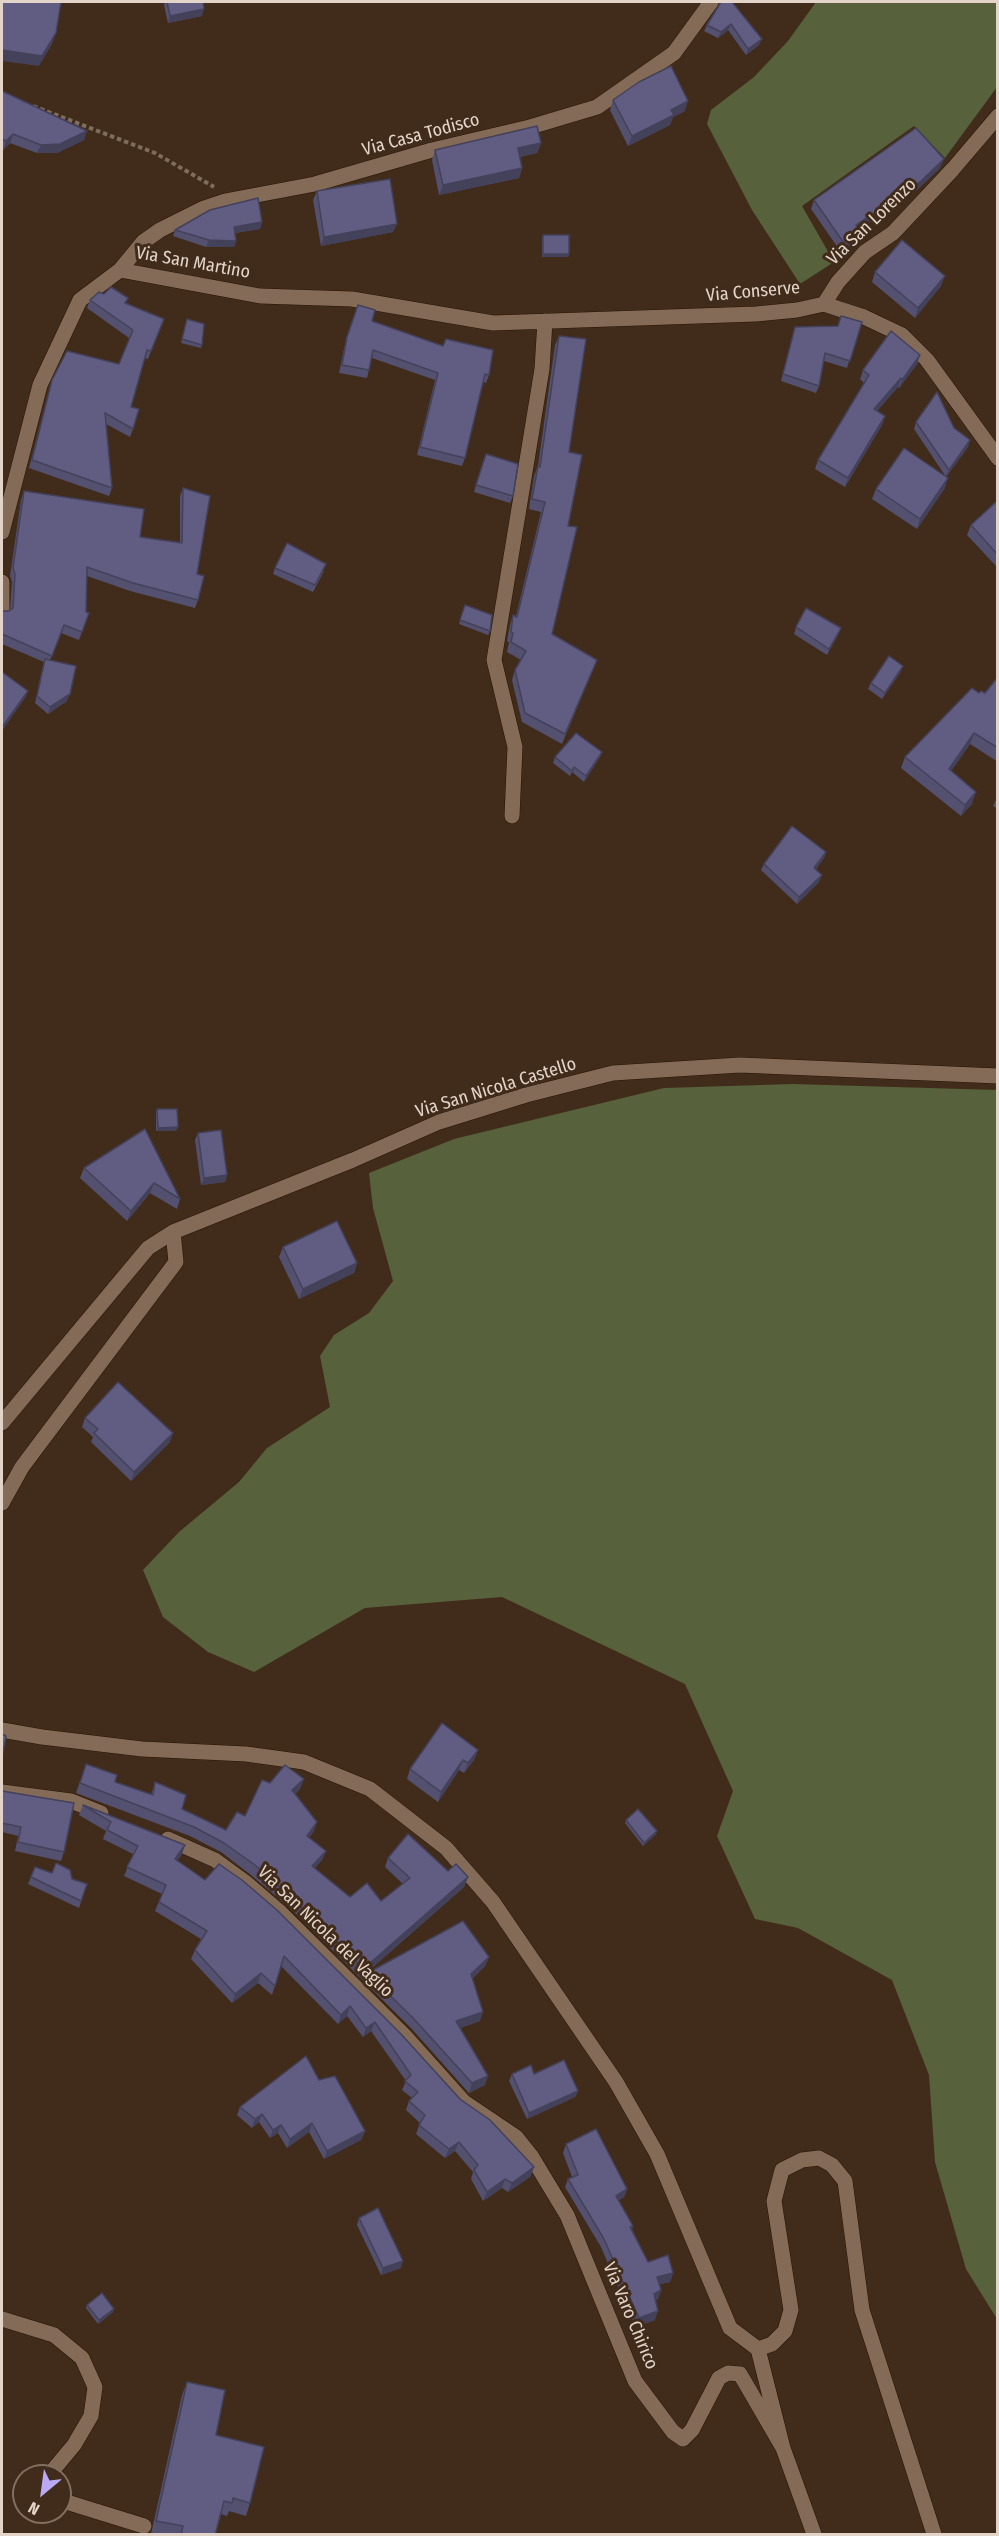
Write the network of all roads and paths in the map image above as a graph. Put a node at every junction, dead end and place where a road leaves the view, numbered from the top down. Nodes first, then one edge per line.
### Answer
1 (711, 2) edge
2 (31, 105) edge
3 (998, 116) edge
4 (234, 199) junction
5 (120, 270) junction
6 (824, 304) junction
7 (446, 315) joint
8 (545, 321) junction
9 (998, 458) edge
10 (2, 530) edge
11 (2, 582) edge
12 (2, 611) edge
13 (512, 816) dead end
14 (998, 1076) edge
15 (173, 1232) junction
16 (2, 1423) edge
17 (2, 1503) edge
18 (2, 1730) edge
19 (2, 1792) edge
20 (112, 1817) edge
21 (154, 1833) edge
22 (460, 2097) joint
23 (2, 2319) edge
24 (758, 2349) junction
25 (783, 2448) junction
26 (58, 2464) edge
27 (72, 2504) edge
28 (144, 2526) dead end
29 (814, 2535) edge
30 (934, 2535) edge

1 - 4 street, Via Casa Todisco
2 - 4 path
3 - 6 street, Via San Lorenzo
4 - 5 street, Via Casa Todisco
5 - 7 street, Via San Martino
5 - 10 street, Via San Martino
6 - 8 street, Via Conserve
6 - 9 street, Via Conserve
7 - 8 street, Via Conserve
8 - 13 street
11 - 12 street
14 - 15 street, Via San Nicola Castello
15 - 16 street, Via San Nicola Castello
15 - 17 street
18 - 24 street
19 - 20 street
21 - 22 street, Via San Nicola del Vaglio
22 - 25 street, Via Varo Chirico
23 - 26 street
24 - 25 street, Via Varo Chirico
24 - 30 street
25 - 29 street, Via Varo Chirico
27 - 28 street

